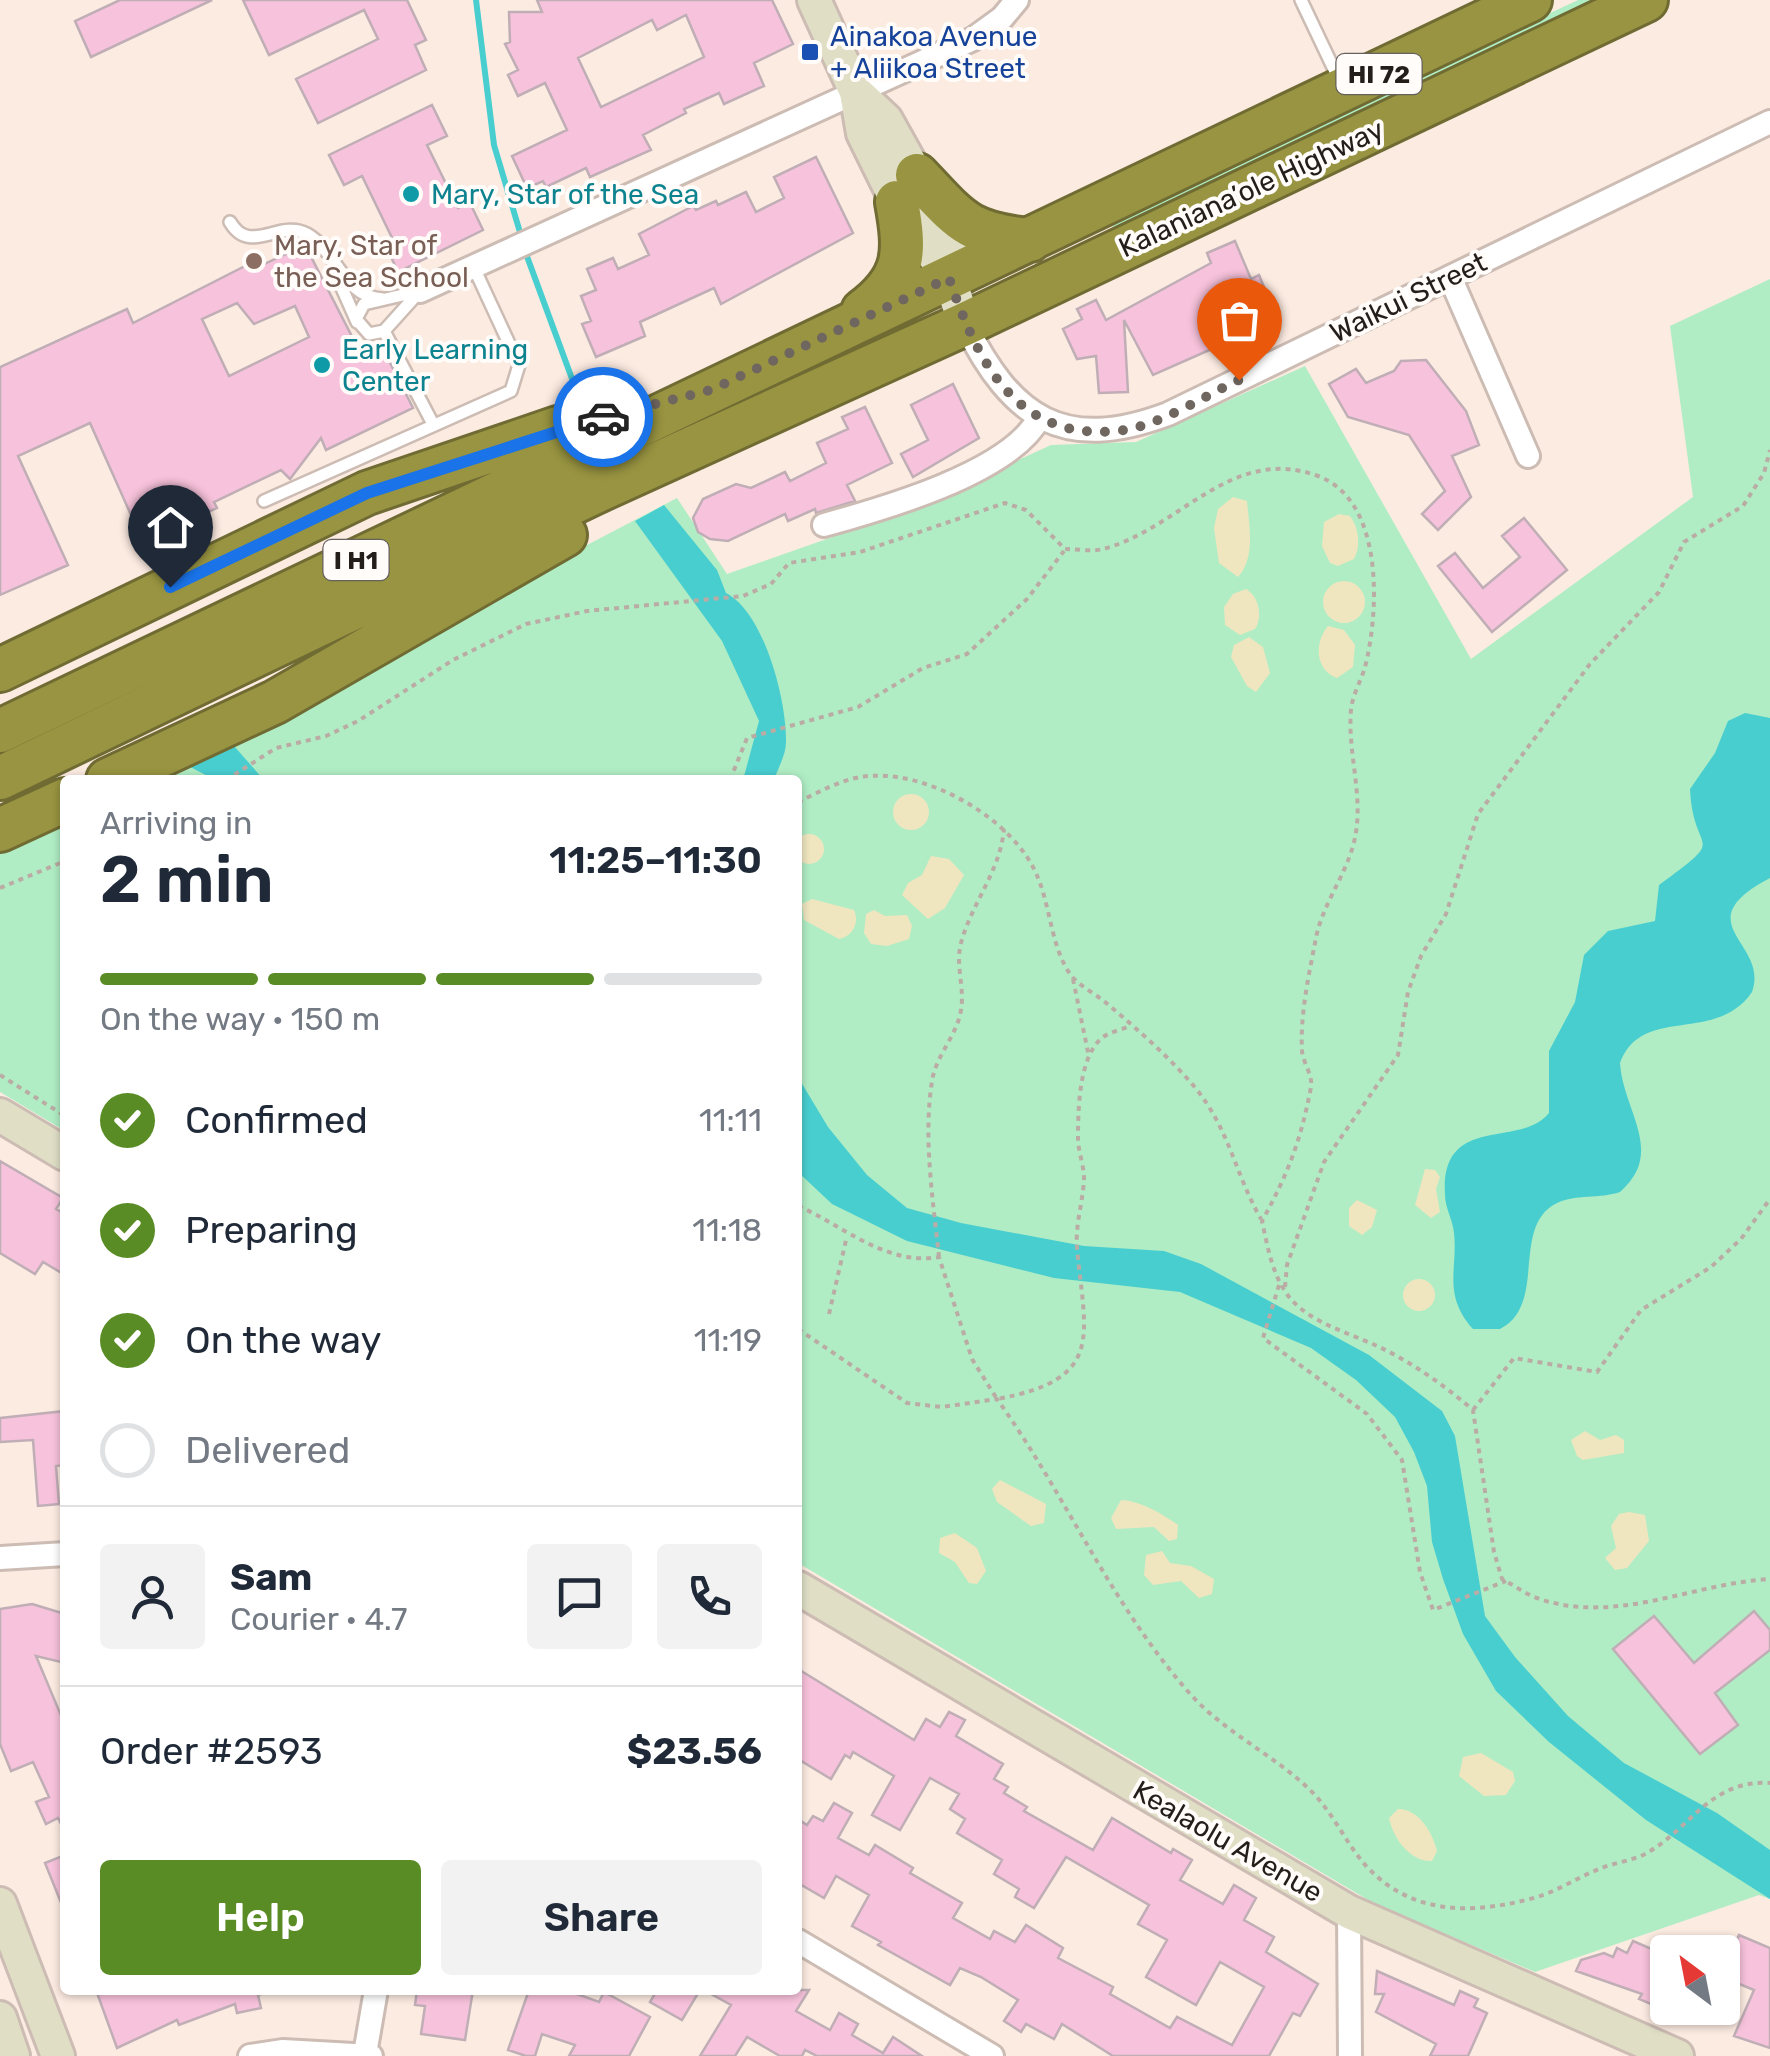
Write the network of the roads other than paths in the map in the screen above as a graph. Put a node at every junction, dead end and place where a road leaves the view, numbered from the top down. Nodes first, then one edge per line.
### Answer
1 (814, 0) edge
2 (1017, 0) edge
3 (1300, 0) edge
4 (1530, 0) edge
5 (1646, 0) edge
6 (1344, 91) junction
7 (856, 92) junction
8 (1770, 122) edge
9 (907, 189) junction
10 (230, 222) dead end
11 (1025, 242) junction
12 (1129, 246) junction
13 (325, 253) junction
14 (475, 270) junction
15 (1450, 277) junction
16 (949, 278) junction
17 (420, 292) junction
18 (382, 298) junction
19 (358, 324) junction
20 (965, 324) junction
21 (839, 330) junction
22 (384, 331) junction
23 (711, 390) junction
24 (801, 400) junction
25 (1039, 418) junction
26 (433, 424) junction
27 (1528, 456) dead end
28 (264, 501) dead end
29 (824, 525) dead end
30 (0, 670) edge
31 (0, 731) edge
32 (119, 775) edge
33 (0, 778) edge
34 (60, 802) edge
35 (0, 830) edge
36 (0, 1115) edge
37 (60, 1151) edge
38 (60, 1554) edge
39 (0, 1558) edge
40 (802, 1590) edge
41 (0, 1904) edge
42 (1350, 1912) junction
43 (802, 1943) edge
44 (375, 1995) edge
45 (368, 2055) edge
46 (58, 2056) edge
47 (250, 2056) edge
48 (992, 2056) edge
49 (1350, 2056) edge
50 (1677, 2056) edge

1 - 7 street
2 - 7 street
3 - 6 lane
4 - 6 highway, Kalaniana’ole Highway / HI 72
5 - 12 highway, Kalaniana’ole Highway / HI 72
6 - 11 highway, Kalaniana’ole Highway / HI 72
7 - 9 street
7 - 14 street
8 - 15 street, Waikui Street
9 - 11 highway
9 - 16 street
9 - 21 highway
10 - 13 lane
11 - 12 highway
11 - 16 highway, Kalaniana’ole Highway / HI 72
12 - 20 highway, Kalaniana’ole Highway / HI 72
13 - 18 lane
13 - 19 lane
14 - 17 street
14 - 26 lane
15 - 25 street, Waikui Street
15 - 27 street
16 - 20 street
16 - 21 highway, I H1
17 - 18 lane
17 - 22 lane
18 - 19 lane
19 - 22 lane
20 - 24 highway, I H1
20 - 25 street, Waikui Street
21 - 23 highway, I H1
22 - 26 lane
23 - 30 highway
23 - 31 highway, I H1
24 - 32 highway
24 - 33 highway, I H1
25 - 29 street
26 - 28 lane
34 - 35 highway
36 - 37 street
38 - 39 street
40 - 42 street, Kealaolu Avenue
41 - 46 street
42 - 49 street
42 - 50 street, Kealaolu Avenue
43 - 48 street
44 - 45 street
45 - 47 street

